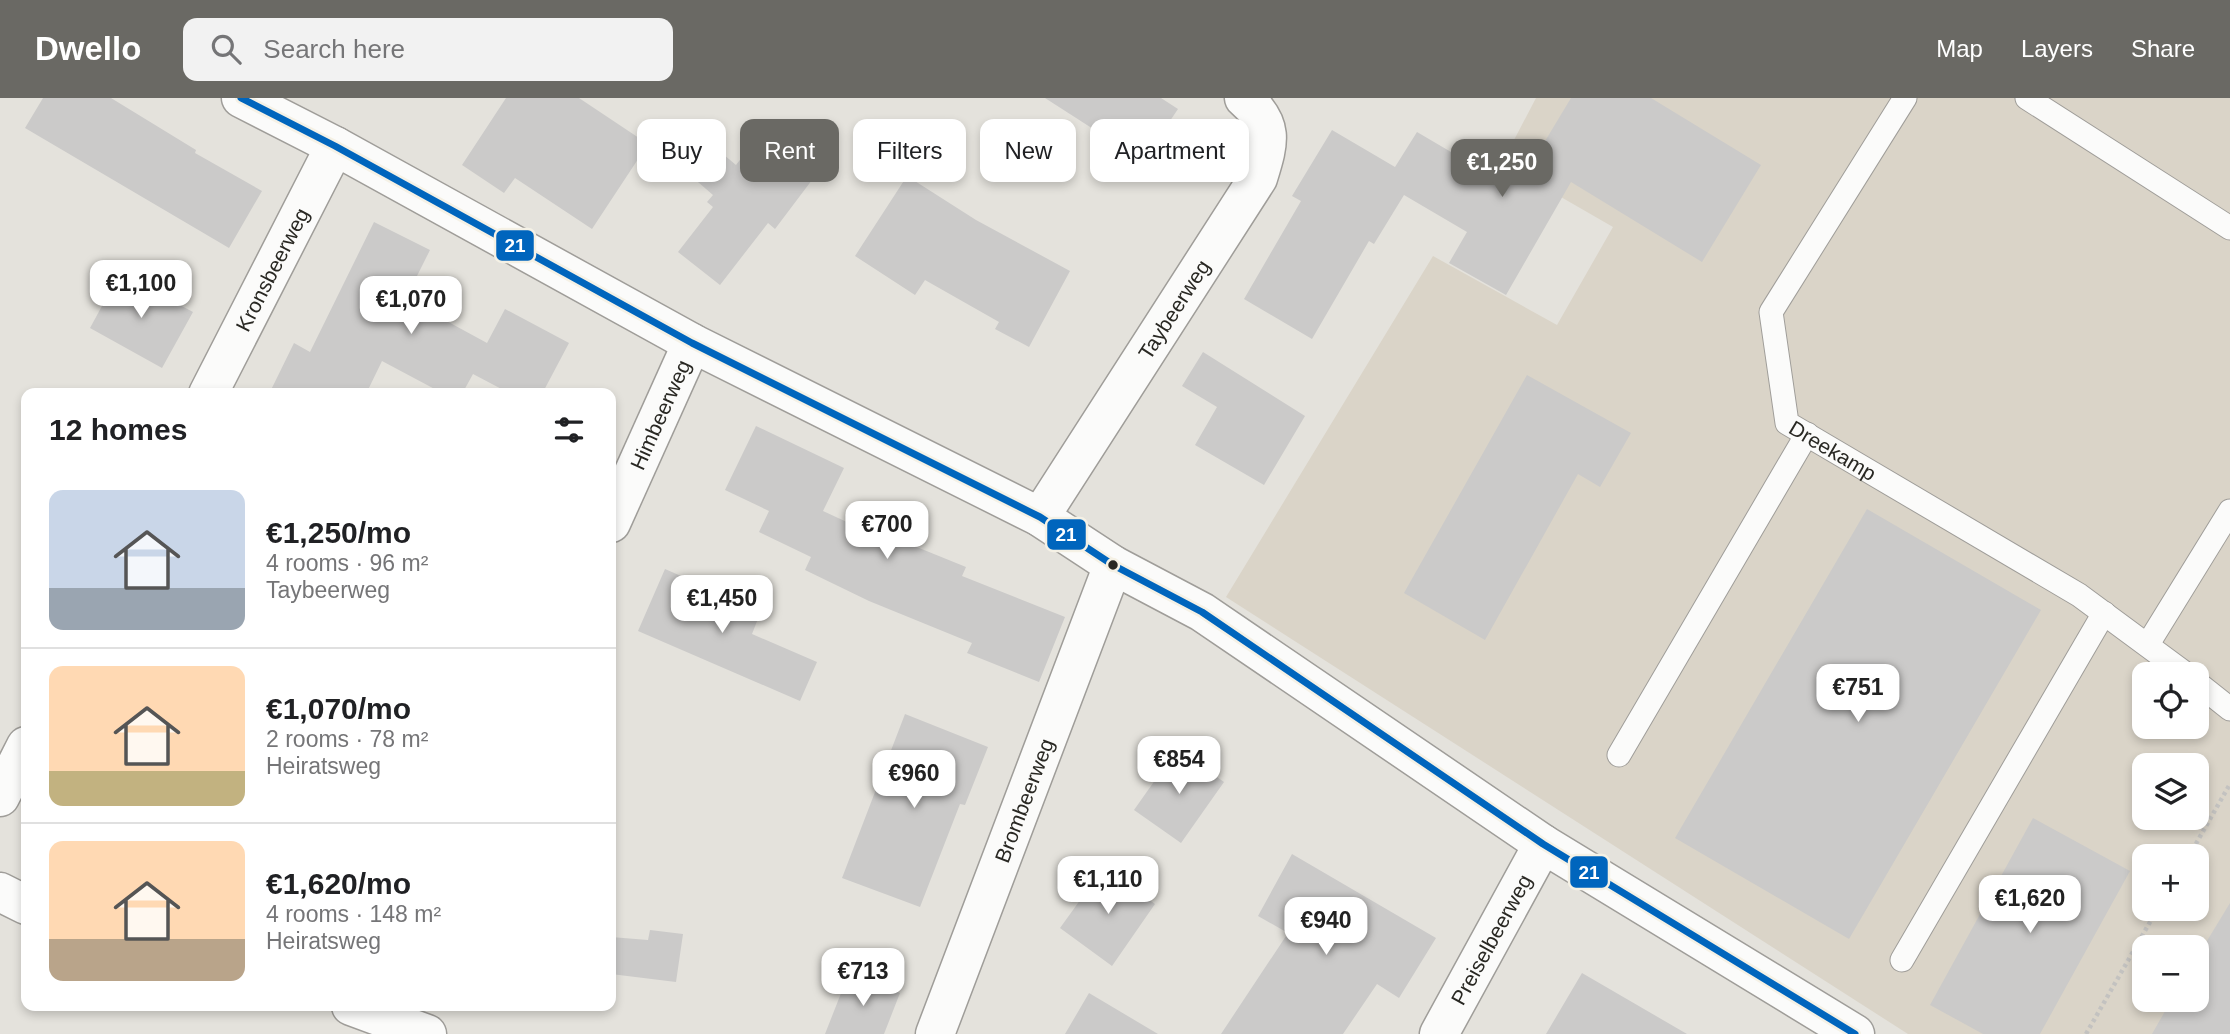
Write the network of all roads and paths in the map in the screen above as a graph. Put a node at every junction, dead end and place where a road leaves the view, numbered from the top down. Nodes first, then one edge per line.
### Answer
1 (241, 98) edge
2 (1244, 98) edge
3 (1905, 98) edge
4 (2027, 98) edge
5 (335, 146) junction
6 (2230, 228) edge
7 (692, 343) junction
8 (211, 388) edge
9 (1807, 435) junction
10 (2230, 511) edge
11 (616, 512) edge
12 (1040, 517) junction
13 (1113, 565) junction
14 (2104, 613) junction
15 (2148, 644) junction
16 (2171, 662) edge
17 (2209, 692) edge
18 (2230, 709) edge
19 (1619, 755) dead end
20 (21, 756) edge
21 (2230, 784) edge
22 (0, 797) edge
23 (1543, 844) junction
24 (2196, 844) edge
25 (0, 892) edge
26 (21, 902) edge
27 (2150, 921) edge
28 (1902, 960) dead end
29 (364, 1011) edge
30 (426, 1034) edge
31 (935, 1034) edge
32 (1439, 1034) edge
33 (1855, 1034) edge
34 (2085, 1034) edge

1 - 5 street
2 - 12 street, Taybeerweg
3 - 9 lane, Dreekamp
4 - 6 lane
5 - 7 street
5 - 8 street, Kronsbeerweg
7 - 11 street, Himbeerweg
7 - 12 street
9 - 14 lane, Dreekamp
9 - 19 lane
10 - 15 lane
12 - 13 street
13 - 23 street
13 - 31 street, Brombeerweg
14 - 15 lane, Dreekamp
14 - 28 lane
15 - 16 lane, Dreekamp
17 - 18 lane
20 - 22 street
21 - 24 path
23 - 32 street, Preiselbeerweg
23 - 33 street
25 - 26 street
27 - 34 path
29 - 30 street

